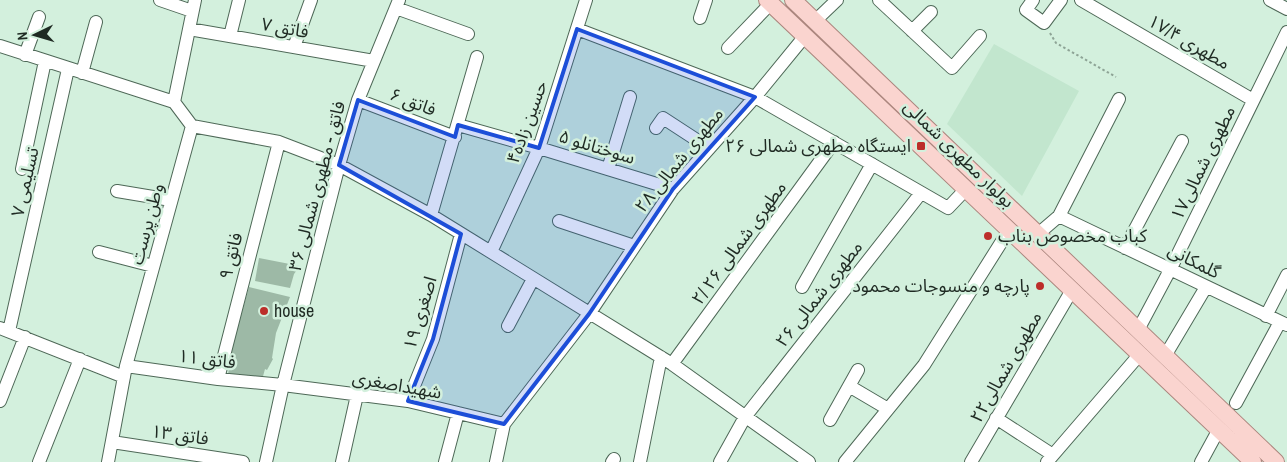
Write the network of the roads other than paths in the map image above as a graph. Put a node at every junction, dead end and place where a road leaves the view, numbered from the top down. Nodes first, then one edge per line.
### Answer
1 (160, 0) edge
2 (240, 0) edge
3 (311, 0) edge
4 (586, 0) edge
5 (706, 0) edge
6 (793, 0) edge
7 (837, 0) edge
8 (879, 0) edge
9 (1033, 0) edge
10 (1061, 0) edge
11 (1081, 0) edge
12 (1270, 0) edge
13 (769, 2) edge
14 (397, 4) edge
15 (194, 5) edge
16 (1287, 9) edge
17 (931, 12) dead end
18 (38, 17) dead end
19 (700, 18) dead end
20 (816, 21) junction
21 (96, 22) dead end
22 (189, 29) junction
23 (577, 29) junction
24 (912, 31) junction
25 (1287, 32) edge
26 (468, 34) dead end
27 (230, 36) junction
28 (805, 36) junction
29 (980, 36) dead end
30 (0, 46) edge
31 (294, 47) junction
32 (728, 48) dead end
33 (25, 55) junction
34 (477, 58) dead end
35 (45, 61) junction
36 (374, 61) junction
37 (68, 69) junction
38 (82, 73) junction
39 (630, 97) dead end
40 (755, 97) junction
41 (1119, 99) dead end
42 (358, 100) junction
43 (1253, 100) junction
44 (174, 102) junction
45 (192, 126) junction
46 (656, 128) dead end
47 (457, 131) junction
48 (1182, 141) dead end
49 (279, 142) junction
50 (834, 142) junction
51 (539, 148) junction
52 (709, 148) junction
53 (872, 164) junction
54 (339, 165) junction
55 (22, 169) dead end
56 (608, 169) junction
57 (966, 189) junction
58 (673, 190) junction
59 (117, 191) dead end
60 (921, 193) junction
61 (171, 200) junction
62 (431, 215) junction
63 (1059, 216) junction
64 (558, 221) dead end
65 (1009, 230) junction
66 (461, 234) junction
67 (1038, 234) junction
68 (634, 246) junction
69 (1125, 248) junction
70 (99, 252) dead end
71 (490, 252) junction
72 (153, 266) junction
73 (1171, 268) junction
74 (1287, 276) edge
75 (532, 278) junction
76 (802, 287) dead end
77 (1206, 287) junction
78 (1072, 290) junction
79 (589, 314) junction
80 (1266, 316) junction
81 (1284, 324) edge
82 (508, 326) dead end
83 (5, 330) edge
84 (1138, 330) junction
85 (25, 337) junction
86 (1140, 354) junction
87 (1165, 356) junction
88 (80, 359) junction
89 (667, 360) junction
90 (858, 370) dead end
91 (125, 372) junction
92 (218, 380) junction
93 (283, 385) junction
94 (849, 386) junction
95 (357, 395) junction
96 (0, 401) edge
97 (408, 401) junction
98 (1236, 402) dead end
99 (888, 409) junction
100 (458, 413) junction
101 (745, 417) junction
102 (996, 418) junction
103 (830, 420) dead end
104 (504, 424) junction
105 (1218, 429) junction
106 (112, 442) junction
107 (1253, 455) edge
108 (1050, 458) edge
109 (39, 462) edge
110 (108, 462) edge
111 (243, 462) edge
112 (258, 462) edge
113 (266, 462) edge
114 (342, 462) edge
115 (445, 462) edge
116 (496, 462) edge
117 (640, 462) edge
118 (720, 462) edge
119 (809, 462) edge
120 (845, 462) edge
121 (971, 462) edge
122 (1201, 462) edge
123 (1276, 462) edge

1 - 15 street
2 - 27 street
3 - 31 street
4 - 23 street, حسین زاده۴
5 - 19 street
6 - 20 main road, بولوار مطهری شمالی
7 - 20 street
8 - 24 street
9 - 10 street
11 - 43 street, مطهری ۱۷/۴
12 - 16 street
13 - 28 main road, بولوار مطهری شمالی
13 - 32 street
14 - 26 street
14 - 36 street, فاتق - مطهری شمالی ۳۶
15 - 22 street
17 - 24 street
18 - 33 street
20 - 67 main road, بولوار مطهری شمالی
21 - 38 street
22 - 27 street, فاتق ۷
22 - 44 street
23 - 40 street
23 - 51 street, حسین زاده۴
24 - 29 street
25 - 43 street, مطهری شمالی۱۷
27 - 31 street, فاتق ۷
28 - 40 street, مطهری شمالی ۲۸
28 - 57 main road, بولوار مطهری شمالی
30 - 33 street
31 - 36 street, فاتق ۷
33 - 35 street
34 - 47 street
35 - 37 street
35 - 55 street
36 - 42 street, فاتق - مطهری شمالی ۳۶
37 - 38 street
37 - 83 street, تسلیمی ۷
38 - 44 street
39 - 56 street
40 - 50 street
40 - 52 street, مطهری شمالی ۲۸
41 - 63 street
42 - 47 street, فاتق ۶
42 - 54 street, فاتق - مطهری شمالی ۳۶
43 - 73 street, مطهری شمالی۱۷
44 - 45 street
45 - 49 street
45 - 61 street, وطن پرست
46 - 52 street
47 - 51 street, فاتق ۶
47 - 62 street
48 - 69 street
49 - 54 street
49 - 92 street, فاتق ۹
50 - 53 street
50 - 89 street, مطهری شمالی ۲۶ /۲
51 - 56 street, سوختانلو ۵
51 - 71 street, حسین زاده۴
52 - 58 street, مطهری شمالی ۲۸
53 - 60 street
53 - 76 street
54 - 62 street
54 - 93 street, فاتق - مطهری شمالی ۳۶
56 - 58 street, سوختانلو ۵
57 - 60 street
57 - 65 main road, بولوار مطهری شمالی
58 - 68 street, مطهری شمالی ۲۸
59 - 61 street
60 - 101 street, مطهری شمالی ۲۶
61 - 72 street, وطن پرست
62 - 66 street
63 - 67 street
63 - 69 street, گلمکانی
64 - 68 street
65 - 78 main road, بولوار مطهری شمالی
65 - 99 street
66 - 71 street
66 - 97 street, اصغری ۱۹
67 - 84 main road, بولوار مطهری شمالی
68 - 79 street, مطهری شمالی ۲۸
69 - 73 street, گلمکانی
70 - 72 street
71 - 75 street
72 - 91 street, وطن پرست
73 - 77 street, گلمکانی
73 - 84 street, مطهری شمالی۱۷
74 - 80 street
75 - 79 street
75 - 82 street
77 - 80 street, گلمکانی
77 - 87 street
78 - 86 main road, بولوار مطهری شمالی
78 - 102 street, مطهری شمالی۲۲
79 - 89 street
79 - 104 street, مطهری شمالی ۲۸
80 - 81 street, گلمکانی
81 - 98 street
83 - 85 street, فاتق ۱۱
84 - 87 main road, بولوار مطهری شمالی
85 - 88 street, فاتق ۱۱
85 - 96 street
86 - 105 main road, بولوار مطهری شمالی
86 - 108 street
87 - 107 main road, بولوار مطهری شمالی
88 - 91 street, فاتق ۱۱
88 - 109 street
89 - 101 street
89 - 117 street
90 - 94 street
91 - 92 street, فاتق ۱۱
91 - 106 street, وطن پرست
92 - 93 street, فاتق ۱۱
93 - 95 street, شهیداصغری
93 - 112 street
93 - 113 street
94 - 99 street
94 - 103 street
95 - 97 street, شهیداصغری
95 - 114 street
97 - 100 street, شهیداصغری
99 - 120 street
100 - 104 street, شهیداصغری
100 - 115 street
101 - 118 street, مطهری شمالی ۲۶
101 - 119 street
102 - 108 street
102 - 121 street, مطهری شمالی۲۲
104 - 116 street
105 - 107 main road, بولوار مطهری شمالی
105 - 122 street
106 - 110 street, وطن پرست
106 - 111 street, فاتق ۱۳
107 - 123 main road, بولوار مطهری شمالی

